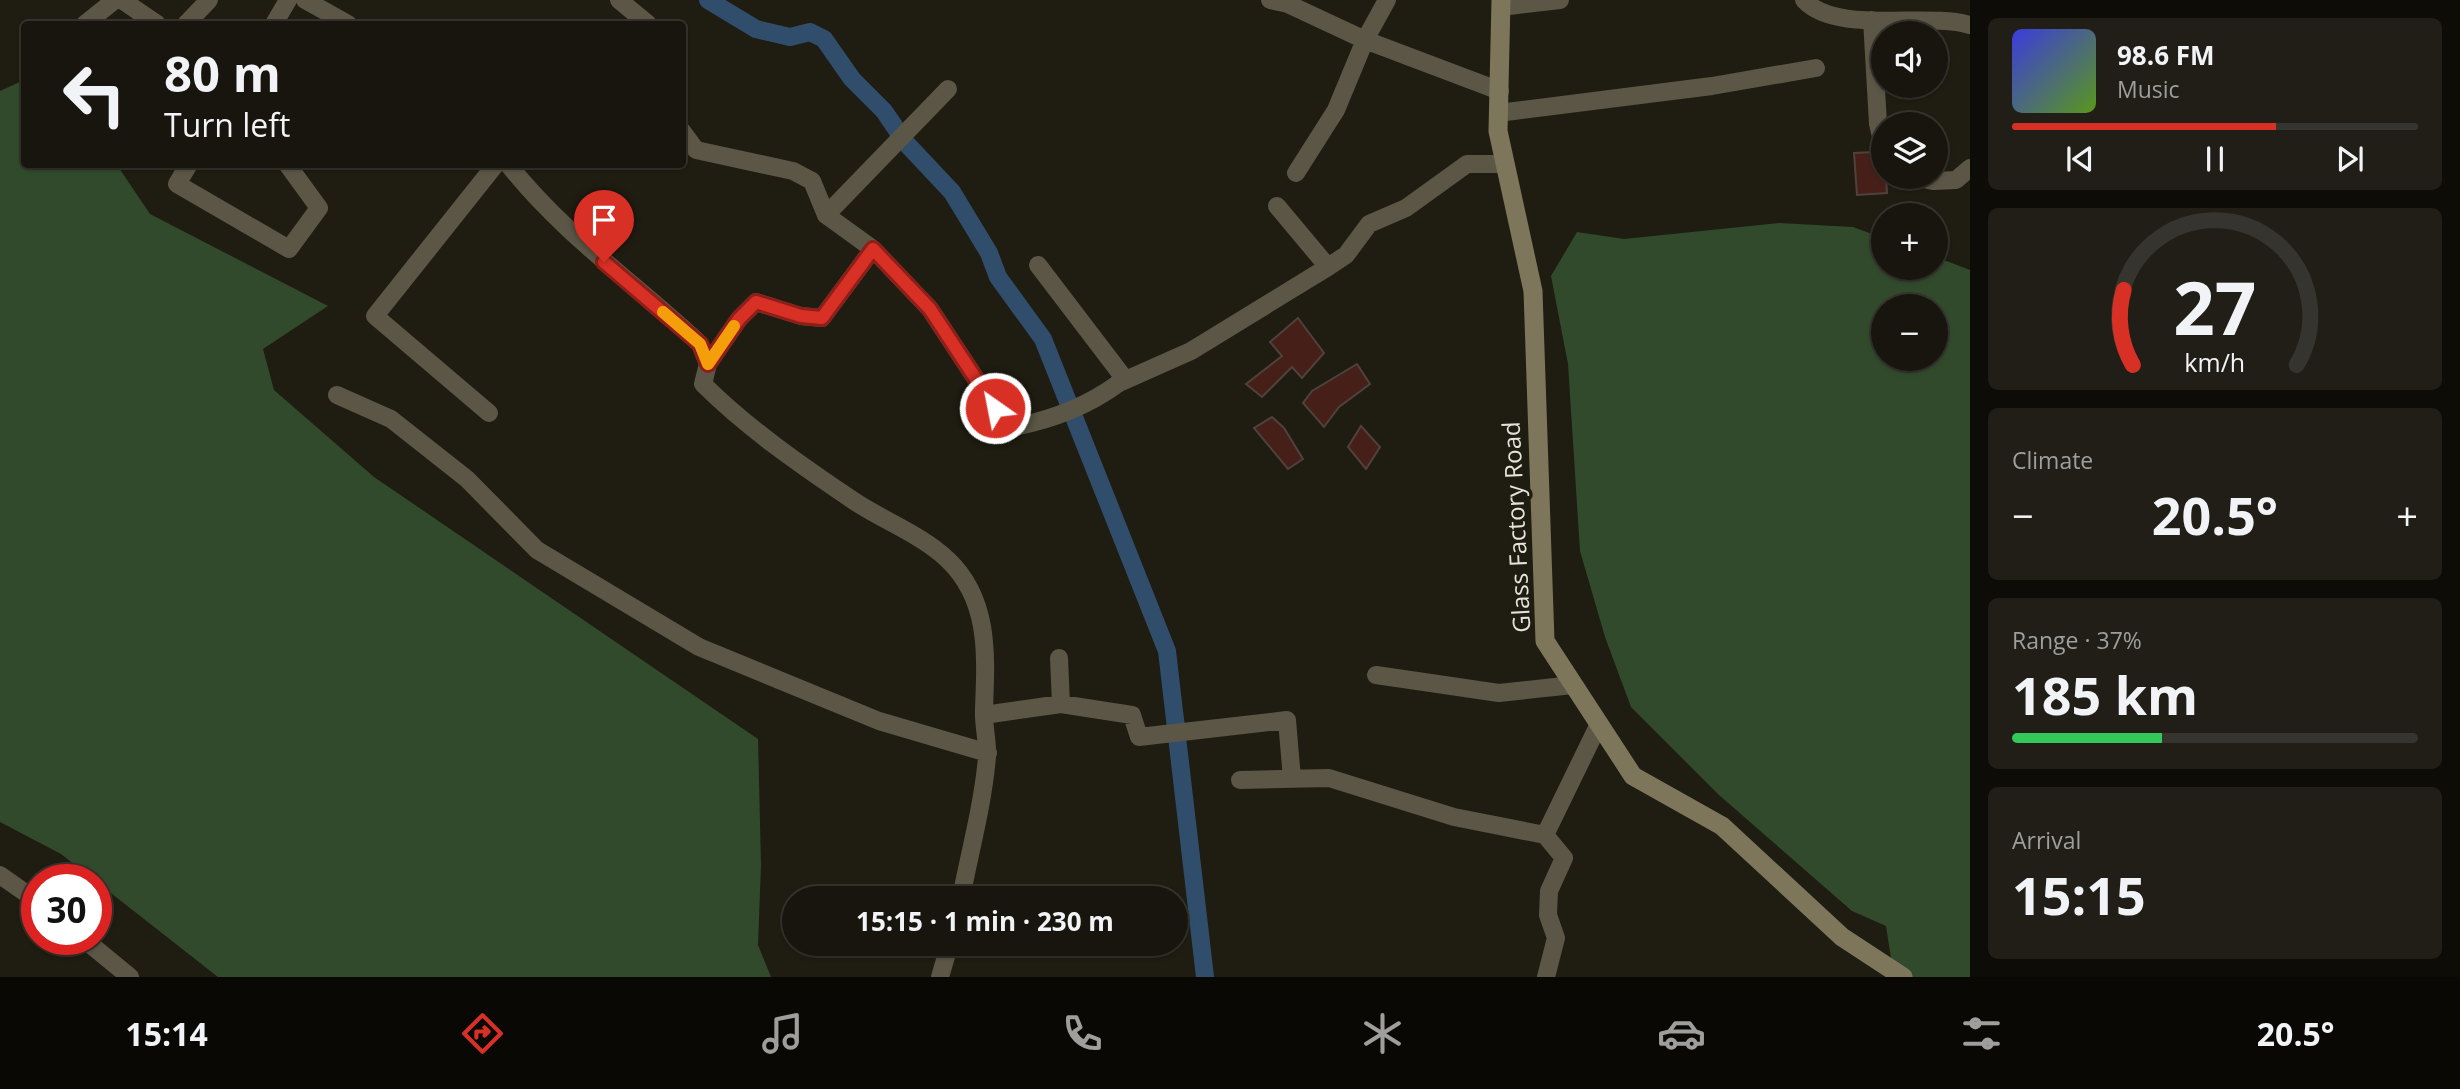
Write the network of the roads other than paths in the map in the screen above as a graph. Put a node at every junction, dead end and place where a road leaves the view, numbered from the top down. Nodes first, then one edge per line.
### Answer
1 (116, 0) edge
2 (122, 0) edge
3 (209, 0) edge
4 (288, 0) edge
5 (305, 0) edge
6 (619, 0) edge
7 (1270, 0) edge
8 (1387, 0) edge
9 (1560, 0) edge
10 (1804, 0) edge
11 (1501, 4) edge
12 (1872, 20) junction
13 (89, 21) edge
14 (154, 21) edge
15 (189, 21) edge
16 (276, 21) edge
17 (343, 21) edge
18 (644, 21) edge
19 (1970, 25) edge
20 (1365, 40) junction
21 (1816, 68) dead end
22 (948, 89) dead end
23 (1500, 91) junction
24 (1877, 112) edge
25 (1499, 113) junction
26 (686, 136) edge
27 (1505, 164) junction
28 (187, 168) edge
29 (290, 168) edge
30 (493, 168) edge
31 (511, 168) edge
32 (1970, 168) edge
33 (1296, 173) dead end
34 (1948, 180) edge
35 (1277, 206) dead end
36 (826, 215) junction
37 (873, 249) junction
38 (1038, 265) dead end
39 (1328, 267) junction
40 (708, 364) junction
41 (1119, 383) junction
42 (337, 395) dead end
43 (489, 413) dead end
44 (1059, 658) dead end
45 (1376, 675) dead end
46 (1573, 685) junction
47 (1061, 704) junction
48 (984, 715) junction
49 (1599, 724) junction
50 (988, 753) junction
51 (1292, 779) junction
52 (1240, 780) dead end
53 (1545, 835) junction
54 (0, 874) edge
55 (963, 886) edge
56 (21, 889) edge
57 (103, 955) edge
58 (946, 956) edge
59 (130, 977) edge
60 (940, 977) edge
61 (1546, 977) edge
62 (1903, 977) edge

1 - 13 street
2 - 14 street
3 - 15 street
4 - 16 street
5 - 17 street
6 - 18 street
7 - 20 street
8 - 20 street
9 - 11 street
10 - 12 street
11 - 23 main road, Glass Factory Road
12 - 19 street
12 - 24 street
20 - 23 street
20 - 33 street
21 - 25 street
22 - 36 street
23 - 25 main road, Glass Factory Road
25 - 27 main road, Glass Factory Road
26 - 36 street
27 - 39 street
27 - 46 main road, Glass Factory Road
28 - 29 street
30 - 43 street
31 - 40 street
32 - 34 street
35 - 39 street
36 - 37 street
37 - 40 street
37 - 41 street
38 - 41 street
39 - 41 street
40 - 48 street
42 - 50 street
44 - 47 street
45 - 46 street
46 - 49 main road, Glass Factory Road
47 - 48 street
47 - 51 street
48 - 50 street
49 - 53 street
49 - 62 main road, Glass Factory Road
50 - 55 street
51 - 52 street
51 - 53 street
53 - 61 street
54 - 56 street
57 - 59 street
58 - 60 street

